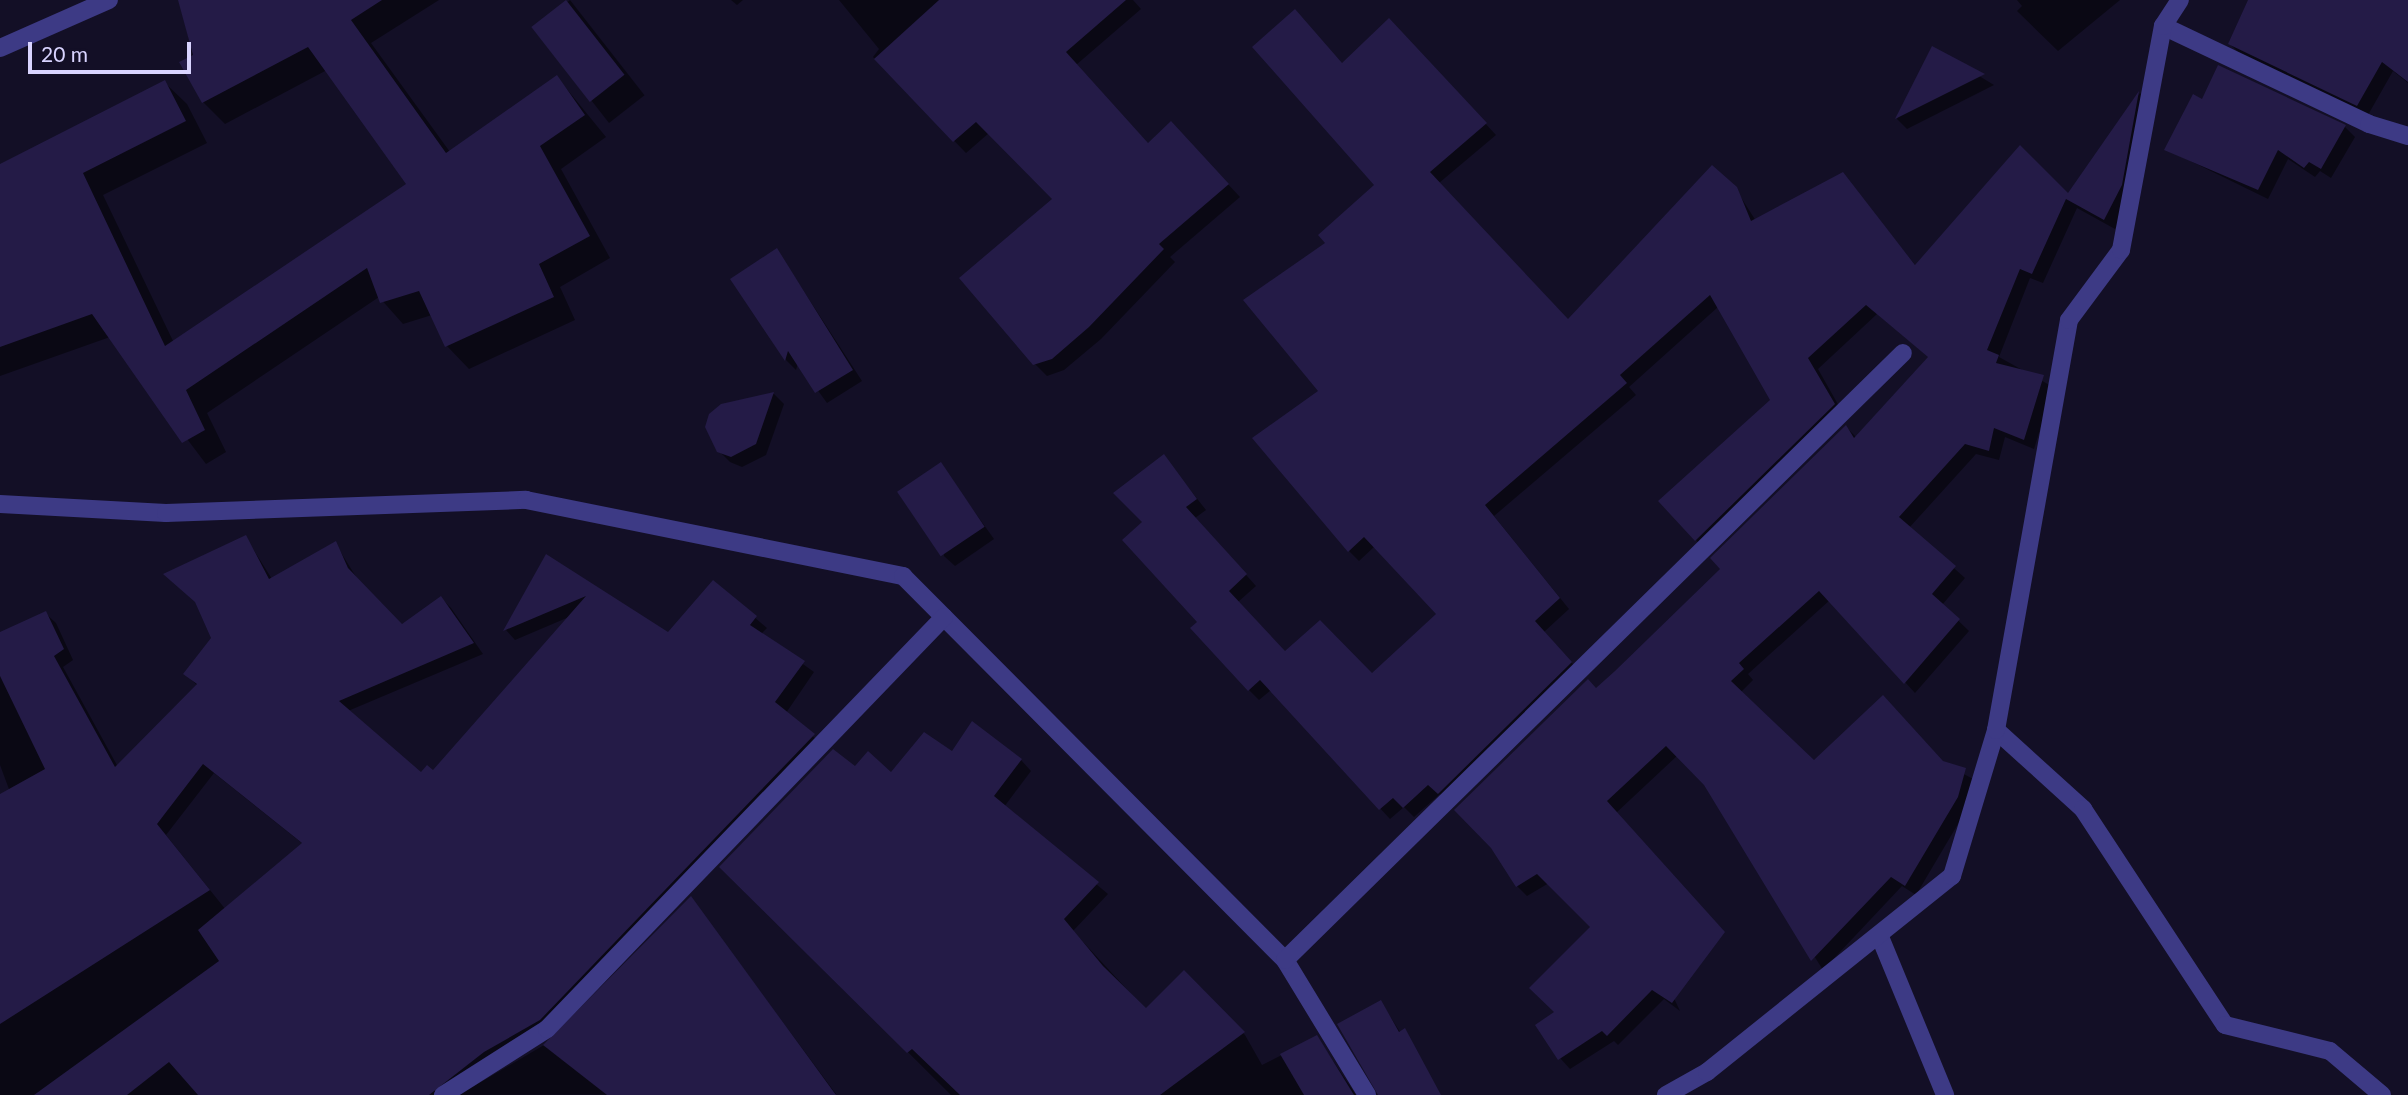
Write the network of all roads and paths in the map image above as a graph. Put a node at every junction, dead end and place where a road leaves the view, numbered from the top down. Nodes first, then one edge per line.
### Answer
1 (109, 0) edge
2 (2180, 0) edge
3 (2163, 26) junction
4 (0, 48) edge
5 (2408, 136) edge
6 (1903, 353) dead end
7 (0, 504) edge
8 (944, 617) junction
9 (1996, 730) junction
10 (1880, 936) junction
11 (1285, 960) junction
12 (443, 1095) edge
13 (1367, 1095) edge
14 (1666, 1095) edge
15 (1945, 1095) edge
16 (2382, 1095) edge

1 - 4 street
2 - 3 street
3 - 5 street
3 - 9 street
6 - 11 street
7 - 8 street
8 - 11 street
8 - 12 street
9 - 10 street
9 - 16 street
10 - 14 street
10 - 15 street
11 - 13 street

